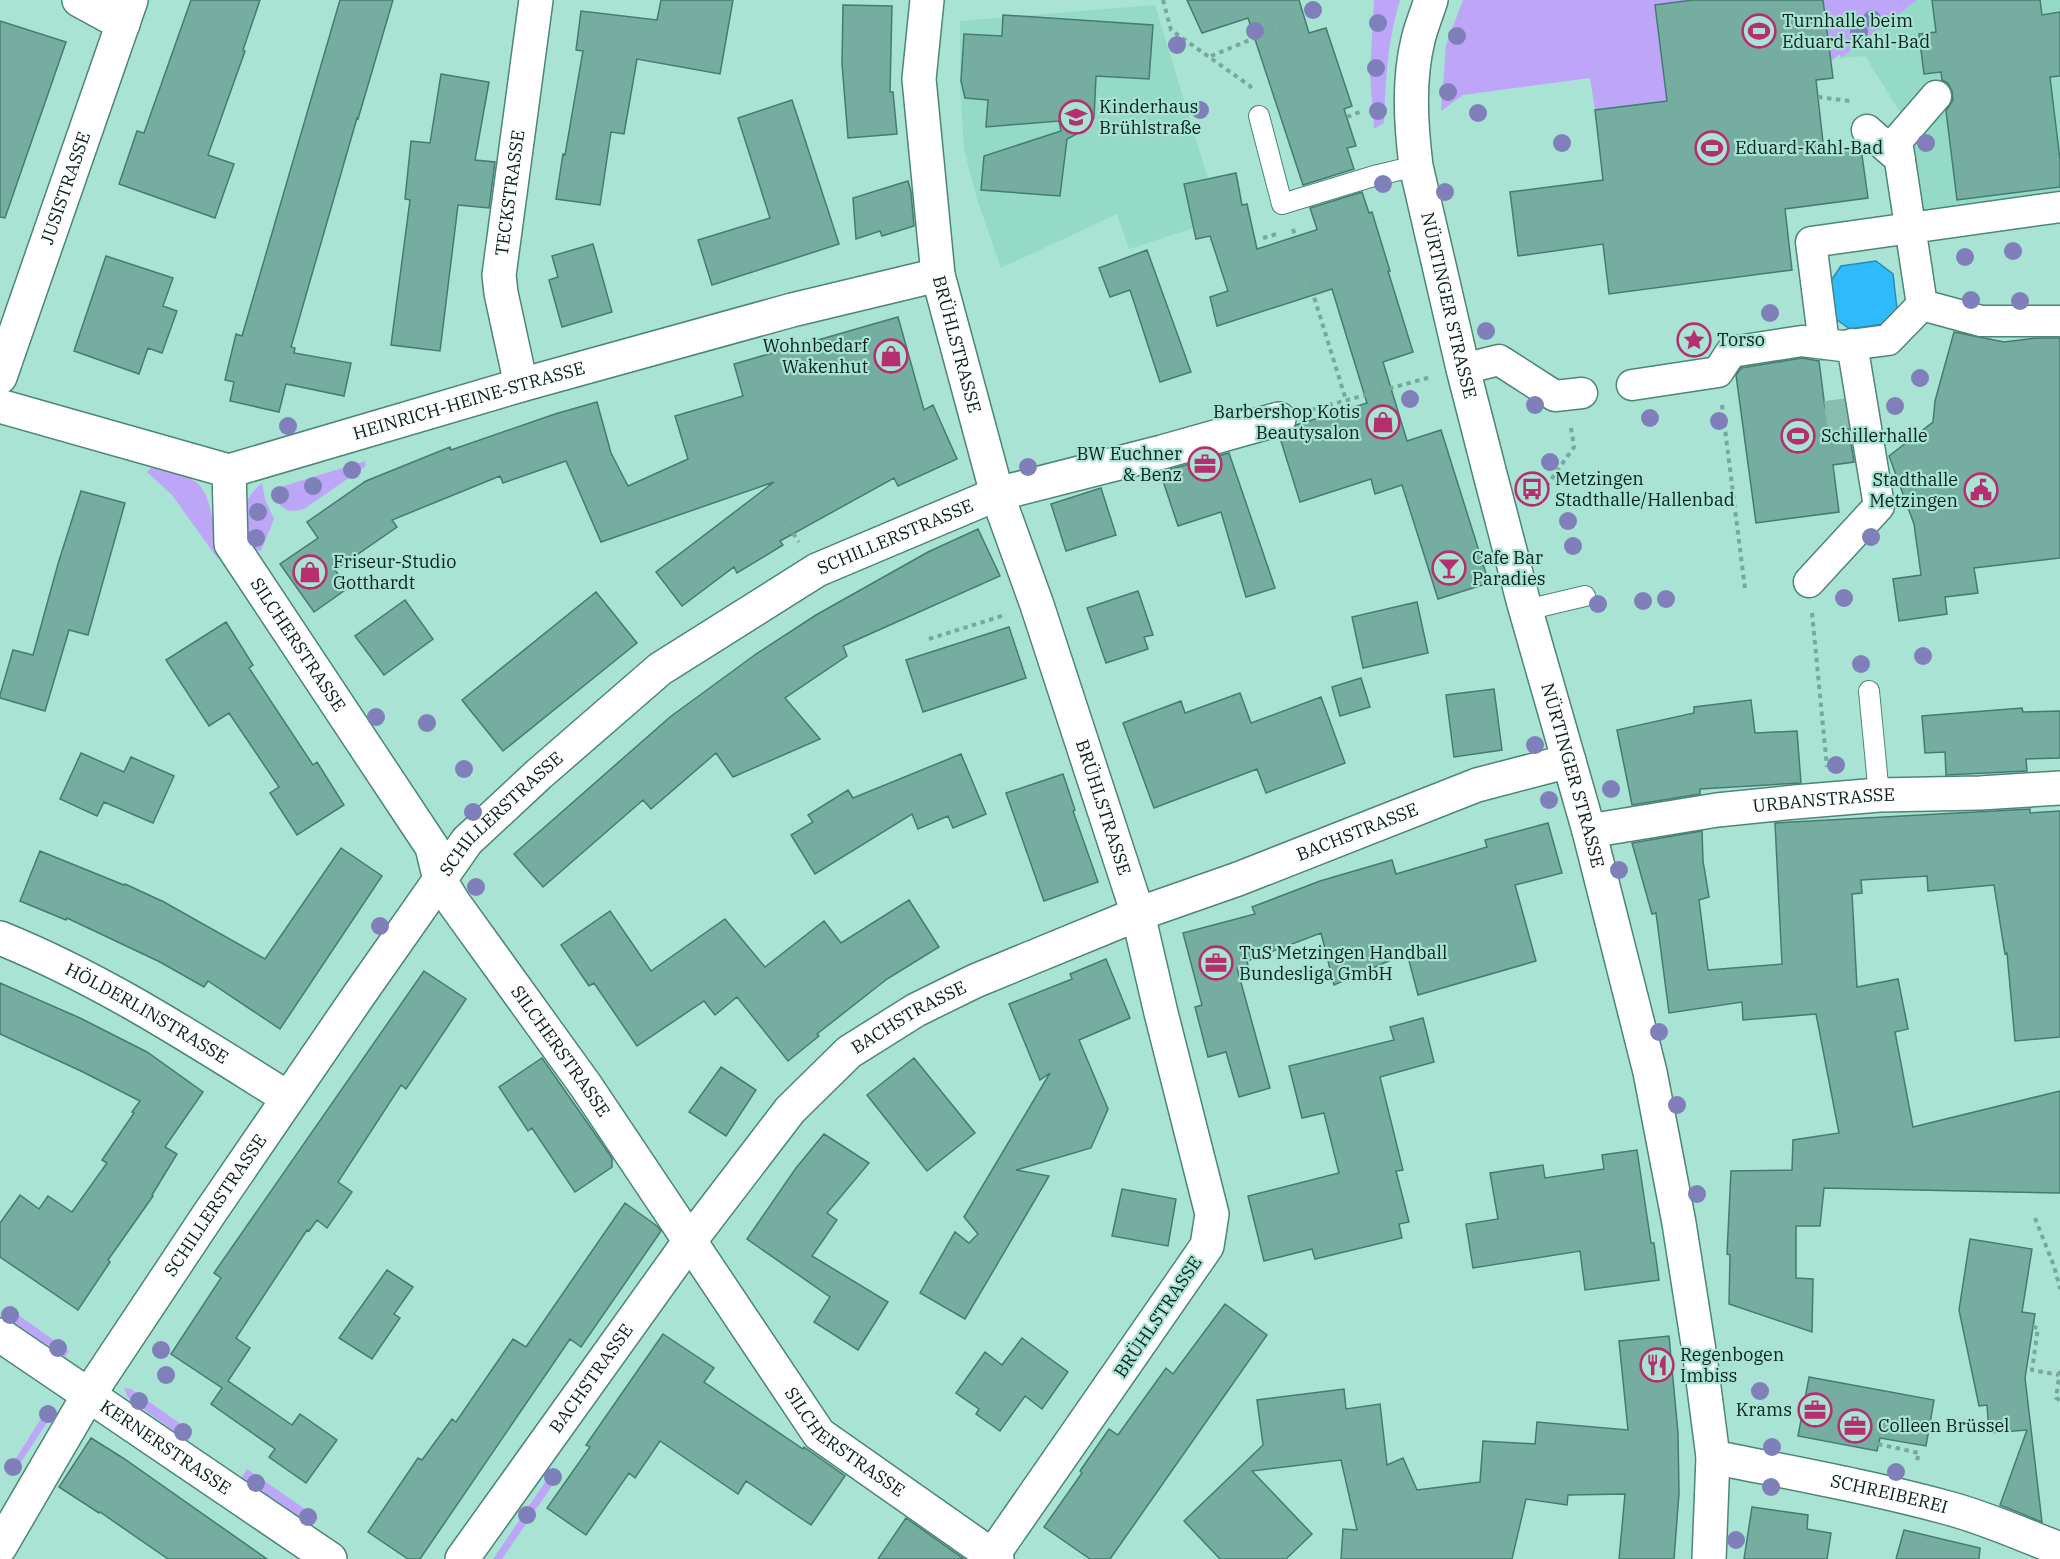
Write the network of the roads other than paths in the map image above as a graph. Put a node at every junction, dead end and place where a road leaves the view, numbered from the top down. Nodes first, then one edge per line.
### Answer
1 (79, 0) edge
2 (536, 0) edge
3 (927, 0) edge
4 (1431, 0) edge
5 (127, 12) edge
6 (1920, 108) dead end
7 (1259, 116) road end
8 (1867, 130) dead end
9 (1900, 159) junction
10 (1416, 166) junction
11 (2049, 202) edge
12 (1911, 228) junction
13 (938, 274) junction
14 (1922, 305) junction
15 (2060, 321) edge
16 (1838, 344) junction
17 (1463, 369) junction
18 (0, 377) edge
19 (520, 385) junction
20 (1632, 385) dead end
21 (1582, 393) dead end
22 (0, 406) edge
23 (1279, 419) road end
24 (229, 471) junction
25 (997, 494) junction
26 (1809, 582) road end
27 (1585, 596) dead end
28 (1526, 610) junction
29 (1869, 691) dead end
30 (1569, 761) junction
31 (2060, 788) edge
32 (1879, 795) junction
33 (1589, 831) junction
34 (440, 880) junction
35 (1138, 914) junction
36 (0, 938) edge
37 (288, 1098) junction
38 (689, 1242) junction
39 (0, 1335) edge
40 (88, 1396) junction
41 (1713, 1457) junction
42 (0, 1547) edge
43 (2060, 1549) edge
44 (993, 1558) edge
45 (330, 1559) edge
46 (462, 1559) edge
47 (1709, 1559) edge

1 - 5 street
2 - 19 street, TECKSTRASSE
3 - 13 street, BRÜHLSTRASSE
4 - 10 street, NÜRTINGER STRASSE
5 - 18 street, JUSISTRASSE
6 - 9 street
7 - 10 lane
8 - 9 street
9 - 12 street
10 - 17 street, NÜRTINGER STRASSE
11 - 12 street
12 - 14 street
12 - 16 street
13 - 19 street, HEINRICH-HEINE-STRASSE
13 - 25 street, BRÜHLSTRASSE
14 - 15 street
14 - 16 street
16 - 20 street
16 - 26 street
17 - 21 street
17 - 28 street, NÜRTINGER STRASSE
19 - 24 street, HEINRICH-HEINE-STRASSE
22 - 24 street
23 - 25 street, SCHILLERSTRASSE
24 - 34 street, SILCHERSTRASSE
25 - 34 street, SCHILLERSTRASSE
25 - 35 street, BRÜHLSTRASSE
27 - 28 lane
28 - 30 street, NÜRTINGER STRASSE
29 - 32 lane
30 - 33 street, NÜRTINGER STRASSE
30 - 35 street, BACHSTRASSE
31 - 32 street, URBANSTRASSE
32 - 33 street, URBANSTRASSE
33 - 41 street, NÜRTINGER STRASSE
34 - 37 street, SCHILLERSTRASSE
34 - 38 street, SILCHERSTRASSE
35 - 38 street, BACHSTRASSE
35 - 44 street, BRÜHLSTRASSE
36 - 37 street, HÖLDERLINSTRASSE
37 - 40 street, SCHILLERSTRASSE
38 - 44 street, SILCHERSTRASSE
38 - 46 street, BACHSTRASSE
39 - 40 street, KERNERSTRASSE
40 - 42 street, SCHILLERSTRASSE
40 - 45 street, KERNERSTRASSE
41 - 43 street, SCHREIBEREI
41 - 47 street, NÜRTINGER STRASSE

